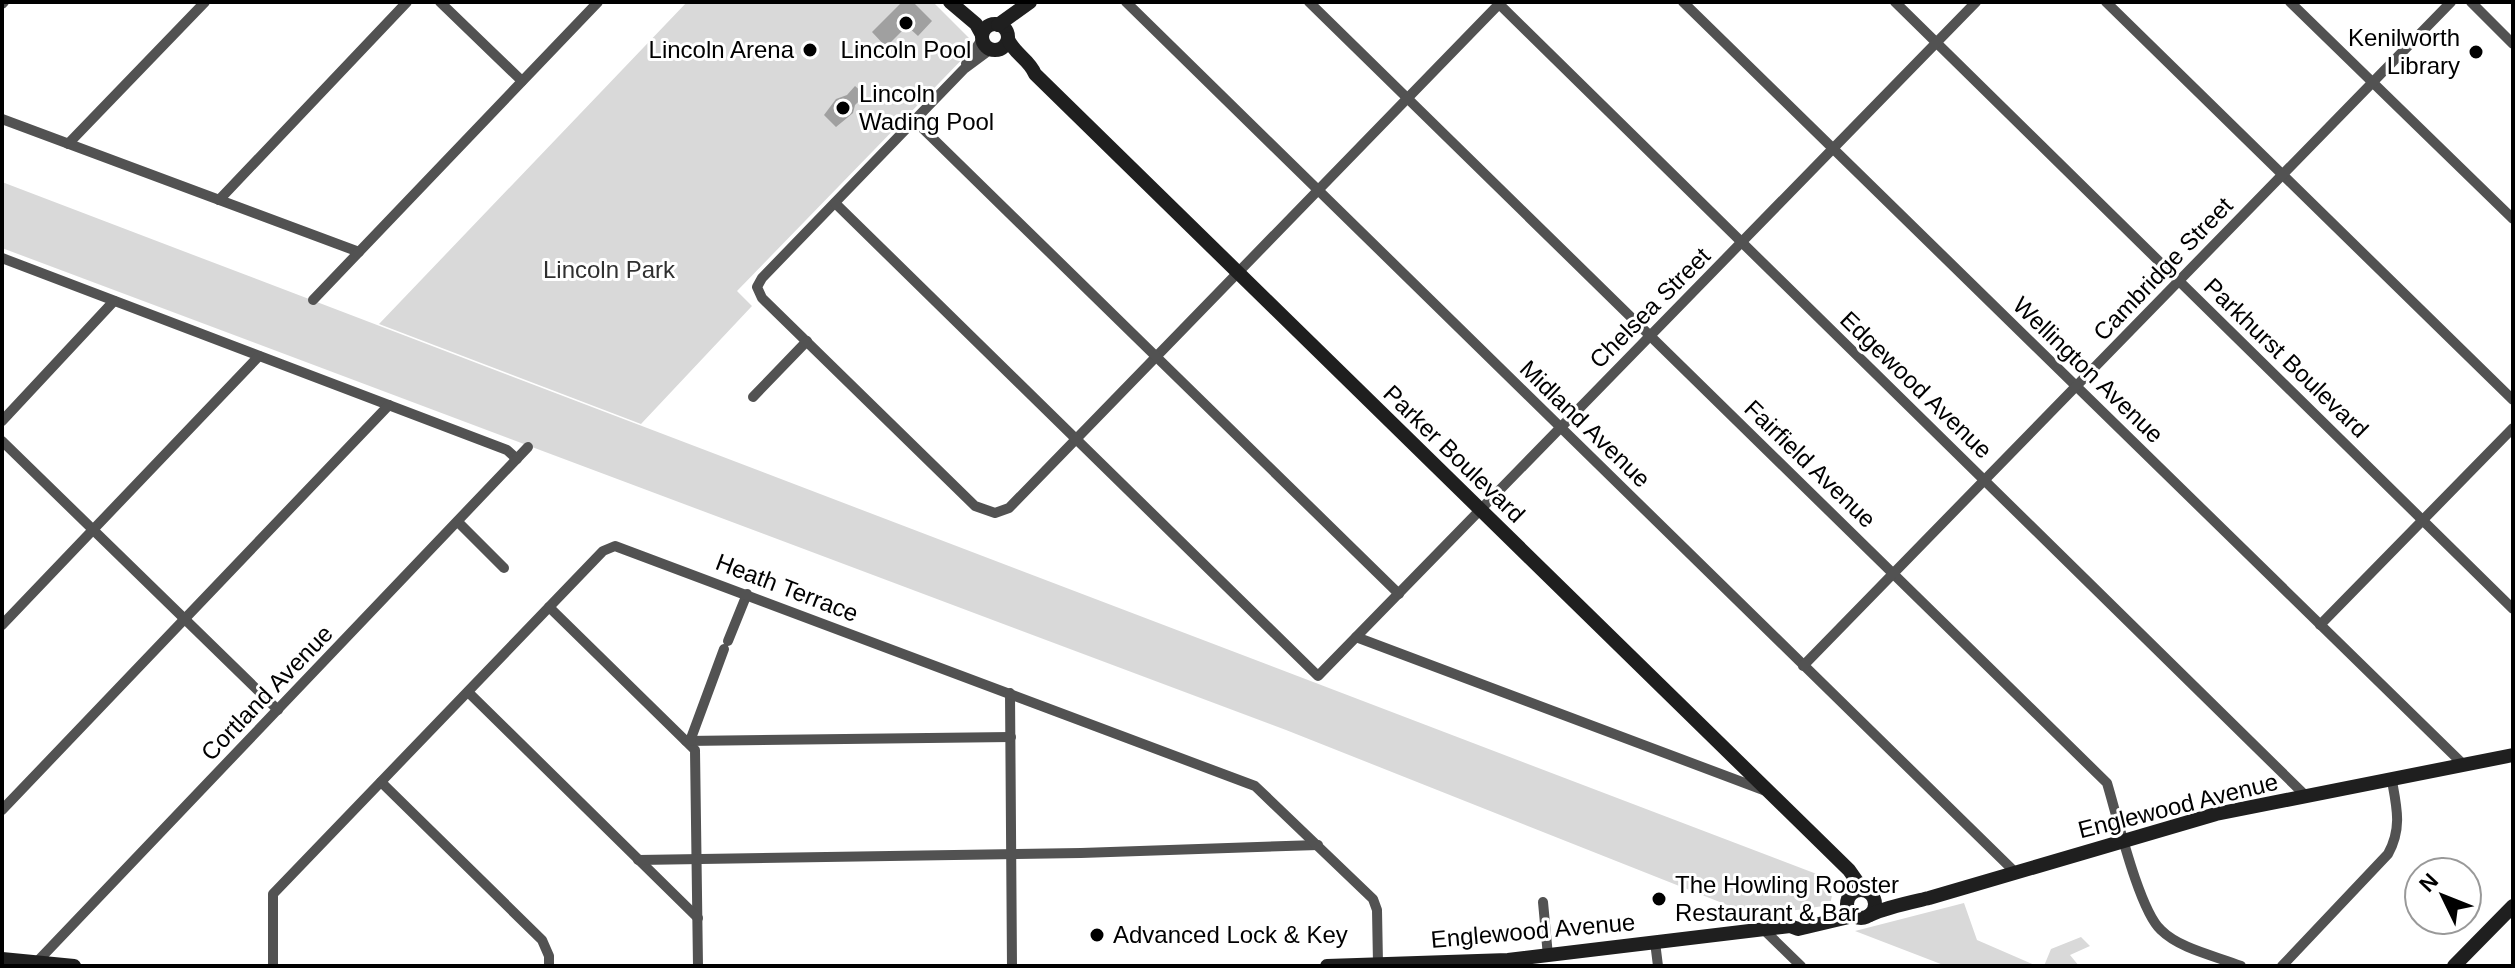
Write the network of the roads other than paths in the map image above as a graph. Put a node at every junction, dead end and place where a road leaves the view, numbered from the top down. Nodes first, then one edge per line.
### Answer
1 (205, 2) edge
2 (407, 2) edge
3 (440, 2) edge
4 (598, 2) edge
5 (950, 2) edge
6 (964, 2) edge
7 (1126, 2) edge
8 (1309, 2) edge
9 (1683, 2) edge
10 (1895, 2) edge
11 (1976, 2) edge
12 (2106, 2) edge
13 (2290, 2) edge
14 (2451, 2) edge
15 (2471, 2) edge
16 (1499, 3) edge
17 (1028, 4) edge
18 (1002, 31) junction
19 (988, 43) junction
20 (1937, 44) junction
21 (2513, 44) edge
22 (1035, 74) junction
23 (522, 81) junction
24 (2372, 82) junction
25 (1408, 98) junction
26 (2, 119) edge
27 (914, 120) junction
28 (68, 144) junction
29 (1834, 149) junction
30 (2283, 175) junction
31 (1317, 191) junction
32 (219, 200) junction
33 (835, 203) junction
34 (2513, 219) edge
35 (1742, 242) junction
36 (359, 252) junction
37 (2, 258) edge
38 (1237, 273) junction
39 (2179, 281) junction
40 (313, 300) dead end
41 (114, 301) junction
42 (1650, 336) junction
43 (807, 341) junction
44 (259, 356) junction
45 (1156, 356) junction
46 (2076, 386) junction
47 (753, 397) dead end
48 (2513, 400) edge
49 (389, 405) junction
50 (2, 421) edge
51 (1560, 428) junction
52 (2513, 428) edge
53 (1076, 439) junction
54 (2, 441) edge
55 (528, 447) dead end
56 (517, 459) junction
57 (1985, 480) junction
58 (1480, 510) junction
59 (2423, 520) junction
60 (458, 522) junction
61 (93, 529) junction
62 (504, 568) dead end
63 (1893, 574) junction
64 (747, 594) junction
65 (1399, 594) junction
66 (549, 607) junction
67 (2513, 609) edge
68 (185, 619) junction
69 (2, 625) edge
70 (2320, 625) junction
71 (1356, 637) junction
72 (1803, 666) junction
73 (468, 692) junction
74 (1010, 693) junction
75 (278, 710) junction
76 (1011, 737) junction
77 (688, 741) junction
78 (2513, 755) edge
79 (2465, 766) junction
80 (2392, 781) junction
81 (381, 782) junction
82 (1767, 792) junction
83 (2307, 797) junction
84 (2, 810) edge
85 (2125, 841) junction
86 (1318, 845) junction
87 (1011, 854) junction
88 (697, 859) junction
89 (638, 860) junction
90 (1842, 865) junction
91 (2016, 873) junction
92 (1867, 892) junction
93 (1543, 902) dead end
94 (1904, 903) junction
95 (1849, 906) junction
96 (2513, 906) edge
97 (1870, 915) junction
98 (698, 918) junction
99 (1763, 929) junction
100 (1655, 942) junction
101 (1548, 956) junction
102 (2, 959) edge
103 (34, 964) edge
104 (1378, 964) junction
105 (1488, 964) edge
106 (74, 966) edge
107 (273, 966) edge
108 (549, 966) edge
109 (698, 966) edge
110 (1012, 966) edge
111 (1327, 966) edge
112 (1658, 966) edge
113 (1801, 966) edge
114 (2241, 966) edge
115 (2282, 966) edge
116 (2454, 966) edge

1 - 28 street
2 - 32 street
3 - 23 street
4 - 23 street
5 - 19 street, Parker Boulevard
6 - 18 street, Parker Boulevard
7 - 31 street, Midland Avenue
8 - 25 street, Fairfield Avenue
9 - 29 street, Wellington Avenue
10 - 20 street, Parkhurst Boulevard
11 - 20 street, Chelsea Street
12 - 30 street
13 - 24 street
14 - 24 street, Cambridge Street
15 - 21 street
16 - 25 street
16 - 35 street, Edgewood Avenue
17 - 18 street
18 - 19 street
18 - 19 street
18 - 22 street, Parker Boulevard
19 - 22 street, Parker Boulevard
19 - 27 street
20 - 29 street, Chelsea Street
20 - 39 street, Parkhurst Boulevard
22 - 38 street, Parker Boulevard
23 - 36 street
24 - 30 street, Cambridge Street
24 - 34 street
25 - 31 street
25 - 42 street, Fairfield Avenue
26 - 28 street
27 - 33 street
27 - 45 street
28 - 32 street
29 - 35 street, Chelsea Street
29 - 46 street, Wellington Avenue
30 - 39 street, Cambridge Street
30 - 48 street
31 - 38 street
31 - 51 street, Midland Avenue
32 - 36 street
33 - 43 street
33 - 53 street
35 - 42 street, Chelsea Street
35 - 57 street, Edgewood Avenue
36 - 40 street
37 - 41 street
38 - 45 street
38 - 58 street, Parker Boulevard
39 - 46 street, Cambridge Street
39 - 59 street, Parkhurst Boulevard
41 - 44 street
41 - 50 street
42 - 51 street, Chelsea Street
42 - 63 street, Fairfield Avenue
43 - 47 street
43 - 53 street
44 - 49 street
44 - 61 street
45 - 53 street
45 - 65 street
46 - 57 street, Cambridge Street
46 - 70 street, Wellington Avenue
49 - 56 street
49 - 68 street
51 - 58 street, Chelsea Street
51 - 72 street, Midland Avenue
52 - 59 street
53 - 71 street, Chelsea Street
54 - 61 street
55 - 56 street, Cortland Avenue
56 - 60 street, Cortland Avenue
57 - 63 street, Cambridge Street
57 - 83 street, Edgewood Avenue
58 - 65 street, Chelsea Street
58 - 82 street, Parker Boulevard
59 - 67 street, Parkhurst Boulevard
59 - 70 street
60 - 62 street
60 - 75 street, Cortland Avenue
61 - 68 street
61 - 69 street
63 - 72 street, Cambridge Street
63 - 85 street, Fairfield Avenue
64 - 66 street, Heath Terrace
64 - 74 street, Heath Terrace
64 - 77 street
65 - 71 street, Chelsea Street
66 - 73 street, Heath Terrace
66 - 77 street
68 - 75 street
68 - 84 street
70 - 79 street, Wellington Avenue
71 - 82 street
72 - 91 street, Midland Avenue
73 - 81 street, Heath Terrace
73 - 89 street
74 - 76 street
74 - 86 street, Heath Terrace
75 - 103 street, Cortland Avenue
76 - 77 street
76 - 87 street
77 - 88 street
78 - 79 street, Englewood Avenue
79 - 80 street, Englewood Avenue
80 - 83 street, Englewood Avenue
80 - 115 street
81 - 107 street, Heath Terrace
81 - 108 street
82 - 90 street, Parker Boulevard
83 - 85 street, Englewood Avenue
85 - 91 street, Englewood Avenue
85 - 114 street, Fairfield Avenue
86 - 87 street
86 - 104 street, Heath Terrace
87 - 88 street
87 - 110 street
88 - 89 street
88 - 98 street
89 - 98 street
90 - 92 street, Parker Boulevard
90 - 95 street
91 - 94 street, Englewood Avenue
92 - 94 street
92 - 95 street, Englewood Avenue
92 - 97 street
93 - 101 street
94 - 97 street, Englewood Avenue
95 - 97 street, Englewood Avenue
95 - 99 street, Englewood Avenue
96 - 116 street
98 - 109 street
99 - 100 street, Englewood Avenue
99 - 113 street
100 - 101 street, Englewood Avenue
100 - 112 street
101 - 105 street, Englewood Avenue
102 - 103 street
103 - 106 street
104 - 105 street, Englewood Avenue
104 - 111 street, Englewood Avenue

